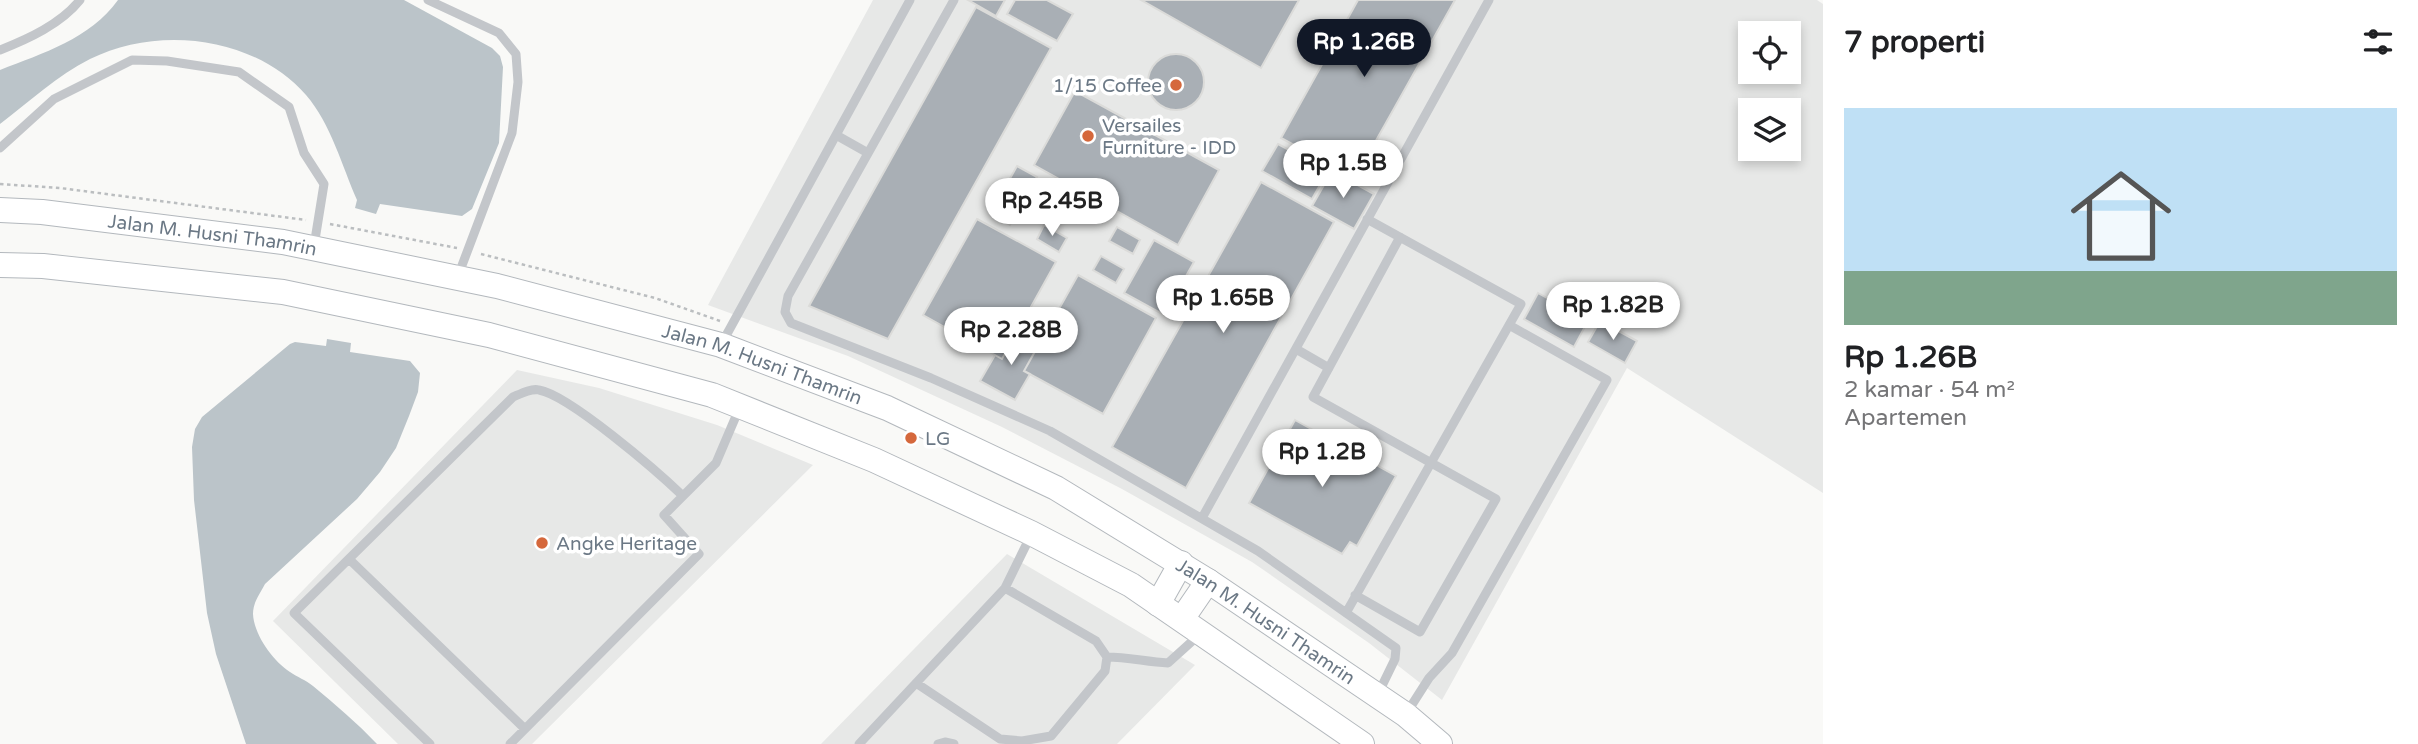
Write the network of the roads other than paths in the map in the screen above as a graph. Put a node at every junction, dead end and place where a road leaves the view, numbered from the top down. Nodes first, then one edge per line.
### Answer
1 (80, 0) edge
2 (428, 0) edge
3 (910, 0) edge
4 (1489, 0) edge
5 (952, 1) edge
6 (0, 50) edge
7 (836, 135) junction
8 (0, 148) edge
9 (868, 153) junction
10 (0, 210) edge
11 (1367, 219) junction
12 (1400, 237) junction
13 (314, 248) junction
14 (0, 265) edge
15 (457, 278) junction
16 (1509, 325) junction
17 (721, 345) junction
18 (1296, 349) junction
19 (1329, 368) junction
20 (740, 407) junction
21 (1431, 462) junction
22 (683, 496) junction
23 (1202, 518) junction
24 (1031, 533) junction
25 (349, 559) junction
26 (1181, 563) junction
27 (1208, 581) junction
28 (1005, 588) junction
29 (1355, 595) junction
30 (1158, 604) junction
31 (1346, 613) junction
32 (1192, 626) junction
33 (1107, 657) junction
34 (916, 683) junction
35 (1378, 696) junction
36 (1406, 715) junction
37 (525, 729) junction
38 (430, 744) edge
39 (510, 744) edge
40 (859, 744) edge
41 (939, 744) edge
42 (954, 744) edge
43 (1362, 744) edge
44 (1440, 744) edge

1 - 6 lane
2 - 15 lane
3 - 7 lane
4 - 11 lane
5 - 9 lane
7 - 9 lane
7 - 17 lane
8 - 13 lane
9 - 23 lane
10 - 13 main road, Jalan M. Husni Thamrin
11 - 12 lane
11 - 18 lane
12 - 16 lane
12 - 19 lane
13 - 15 main road, Jalan M. Husni Thamrin
14 - 20 main road
15 - 17 main road, Jalan M. Husni Thamrin
16 - 21 lane
16 - 36 lane
17 - 26 main road, Jalan M. Husni Thamrin
18 - 19 lane
18 - 23 lane
19 - 21 lane
20 - 22 lane
20 - 24 main road
21 - 29 lane
21 - 29 lane
22 - 25 lane
22 - 37 lane
23 - 31 lane
24 - 28 lane
24 - 30 main road
25 - 37 lane
25 - 38 lane
26 - 27 main road, Jalan M. Husni Thamrin
26 - 30 main road
27 - 32 main road
27 - 35 main road, Jalan M. Husni Thamrin
28 - 33 lane
28 - 34 lane
29 - 31 lane
30 - 32 main road
31 - 35 lane
32 - 33 lane
32 - 43 main road
33 - 34 lane
34 - 40 lane
35 - 36 main road, Jalan M. Husni Thamrin
36 - 44 main road, Jalan M. Husni Thamrin
37 - 39 lane
41 - 42 lane

